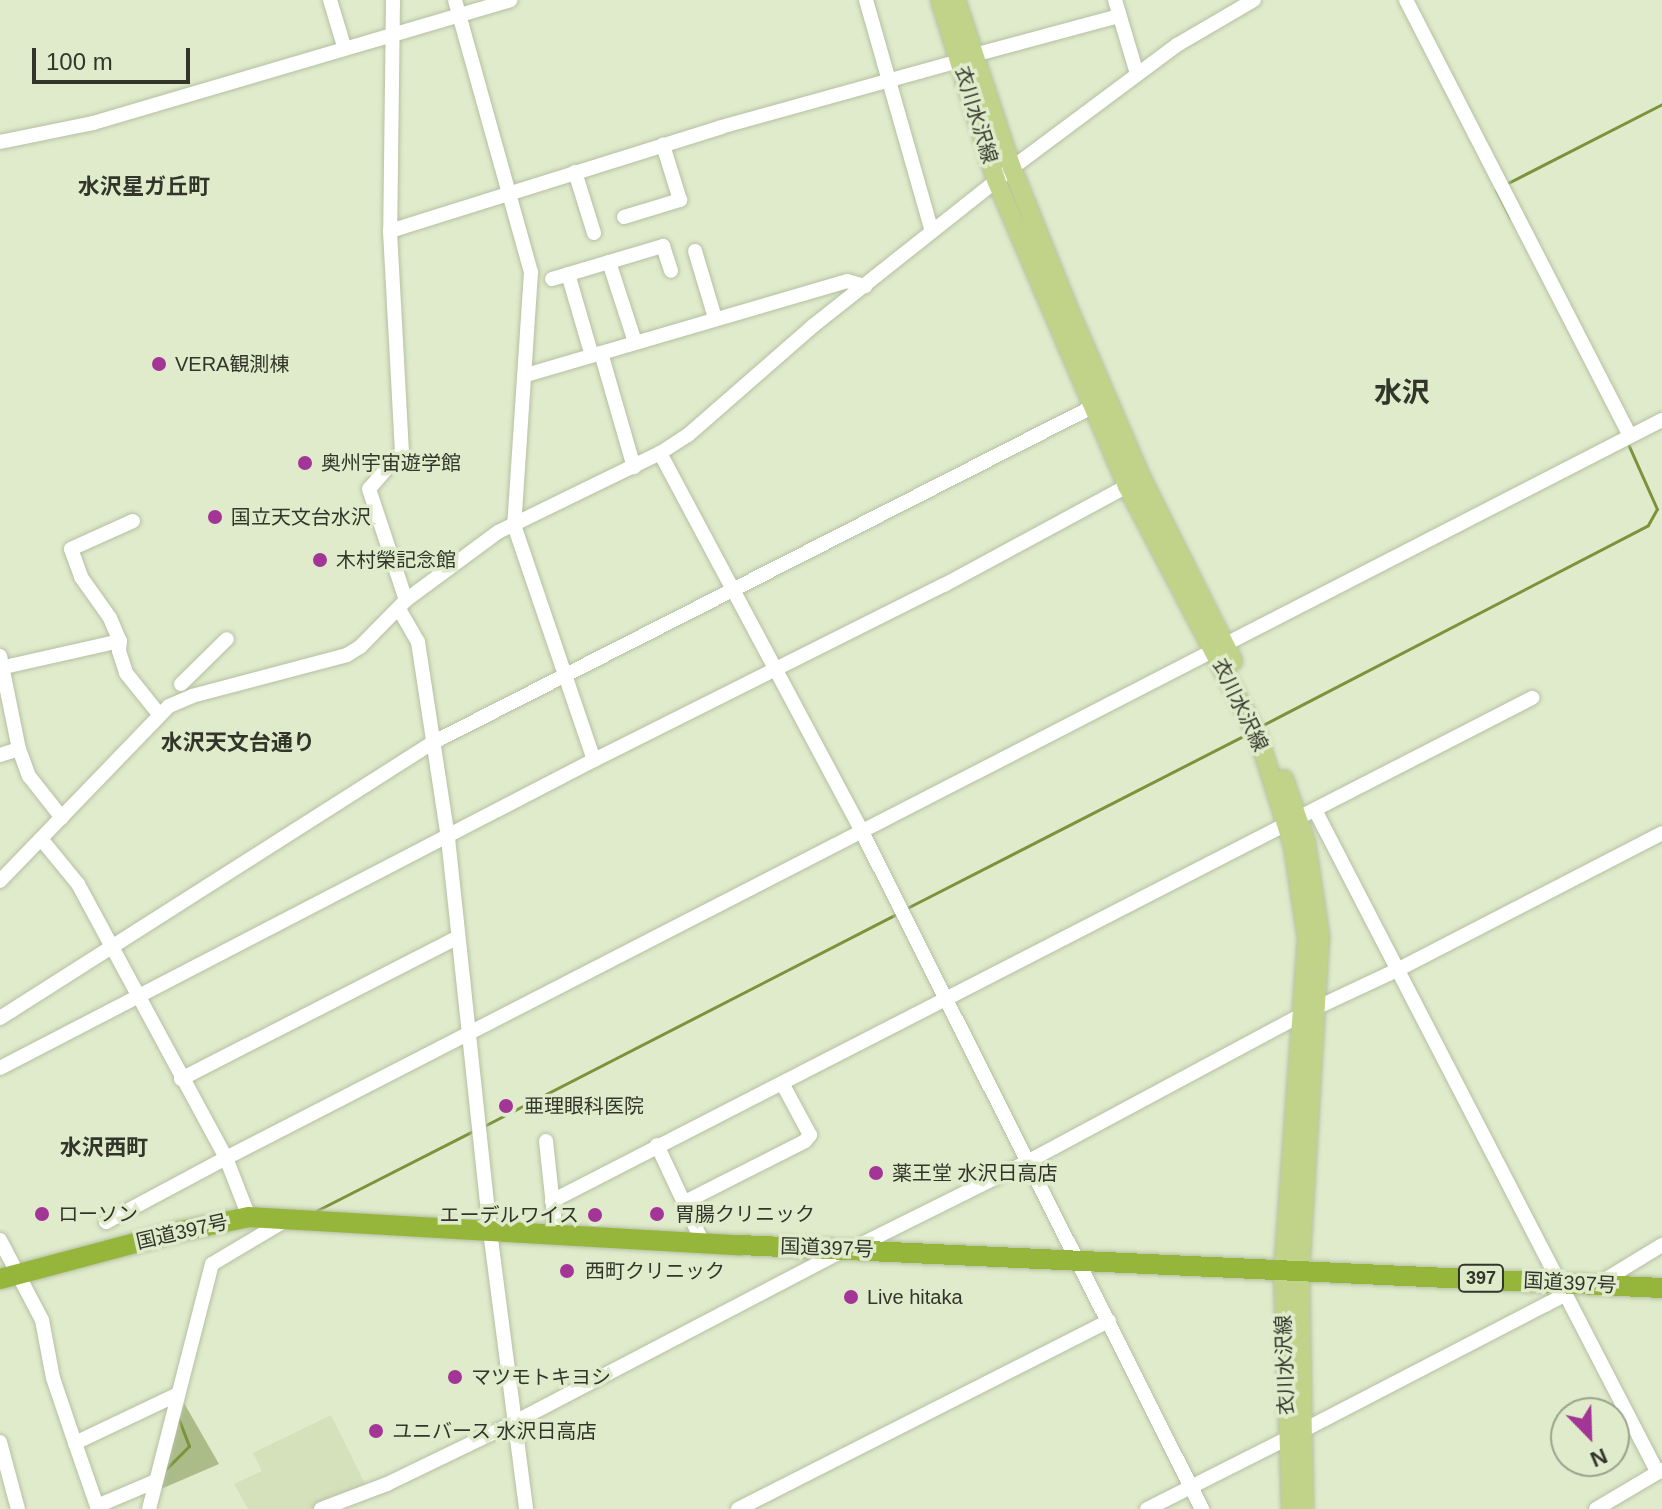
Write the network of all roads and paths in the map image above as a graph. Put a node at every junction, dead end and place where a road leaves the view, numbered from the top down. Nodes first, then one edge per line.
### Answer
1 (330, 0) edge
2 (393, 0) edge
3 (510, 0) edge
4 (866, 0) edge
5 (940, 0) edge
6 (956, 0) edge
7 (1115, 0) edge
8 (1254, 0) edge
9 (1406, 0) edge
10 (457, 7) edge
11 (1119, 16) junction
12 (390, 33) junction
13 (344, 46) junction
14 (966, 58) junction
15 (1137, 74) junction
16 (889, 80) junction
17 (0, 142) edge
18 (663, 145) junction
19 (1012, 168) junction
20 (575, 172) junction
21 (996, 180) junction
22 (511, 192) junction
23 (624, 217) dead end
24 (390, 231) junction
25 (932, 231) junction
26 (594, 233) dead end
27 (695, 251) dead end
28 (609, 262) junction
29 (671, 271) dead end
30 (568, 274) junction
31 (552, 279) dead end
32 (865, 286) junction
33 (715, 318) junction
34 (635, 342) junction
35 (596, 354) junction
36 (526, 375) junction
37 (1092, 407) junction
38 (1662, 420) edge
39 (1630, 436) junction
40 (660, 453) junction
41 (634, 467) junction
42 (1127, 486) junction
43 (133, 521) dead end
44 (514, 525) junction
45 (730, 590) junction
46 (403, 605) junction
47 (227, 639) dead end
48 (120, 641) junction
49 (1219, 648) junction
50 (1, 663) edge
51 (773, 671) junction
52 (564, 679) junction
53 (181, 684) dead end
54 (1532, 698) dead end
55 (159, 714) junction
56 (432, 743) junction
57 (19, 749) junction
58 (0, 755) edge
59 (594, 760) junction
60 (1300, 817) junction
61 (62, 818) junction
62 (862, 832) junction
63 (1662, 833) edge
64 (448, 838) junction
65 (42, 840) junction
66 (0, 881) edge
67 (458, 937) junction
68 (111, 948) junction
69 (1399, 969) junction
70 (138, 1000) junction
71 (947, 1000) junction
72 (1310, 1010) junction
73 (0, 1018) edge
74 (468, 1035) junction
75 (0, 1068) edge
76 (181, 1079) junction
77 (782, 1083) junction
78 (546, 1141) dead end
79 (657, 1145) junction
80 (226, 1158) junction
81 (1025, 1163) junction
82 (552, 1201) junction
83 (685, 1202) junction
84 (249, 1217) junction
85 (286, 1220) junction
86 (106, 1222) dead end
87 (490, 1231) junction
88 (556, 1233) junction
89 (0, 1240) edge
90 (703, 1243) junction
91 (1662, 1245) edge
92 (849, 1249) junction
93 (1075, 1258) junction
94 (1292, 1270) junction
95 (9, 1277) edge
96 (1598, 1284) junction
97 (1562, 1288) junction
98 (1662, 1288) edge
99 (1109, 1321) junction
100 (178, 1394) junction
101 (515, 1422) junction
102 (1295, 1434) junction
103 (0, 1442) edge
104 (75, 1443) junction
105 (1660, 1471) edge
106 (156, 1481) junction
107 (1190, 1487) junction
108 (18, 1509) edge
109 (149, 1509) edge
110 (321, 1509) edge
111 (526, 1509) edge
112 (738, 1509) edge
113 (1147, 1509) edge
114 (1202, 1509) edge
115 (1291, 1509) edge
116 (1304, 1509) edge
117 (1596, 1509) edge

1 - 13 street
2 - 12 street
3 - 10 street
4 - 16 street
5 - 14 main road, 衣川水沢線
6 - 14 main road, 衣川水沢線
7 - 11 street
8 - 15 street
9 - 39 street
10 - 12 street
10 - 22 street
11 - 14 street
11 - 15 street
12 - 13 street
12 - 24 street
13 - 17 street
14 - 16 street
14 - 19 main road, 衣川水沢線
14 - 21 main road, 衣川水沢線
15 - 19 street
16 - 18 street
16 - 25 street
18 - 20 street
18 - 23 street
19 - 21 street
19 - 49 main road, 衣川水沢線
20 - 22 street
20 - 26 street
21 - 25 street
21 - 37 main road, 衣川水沢線
22 - 24 street
22 - 36 street
24 - 46 street
25 - 32 street
27 - 33 street
28 - 29 street
28 - 30 street
28 - 34 street
30 - 31 street
30 - 35 street
32 - 33 street
32 - 40 street
33 - 34 street
34 - 35 street
35 - 36 street
35 - 41 street
36 - 44 street
37 - 42 main road, 衣川水沢線
37 - 45 street
38 - 39 street
39 - 49 street
40 - 41 street
40 - 45 street
41 - 44 street
42 - 49 main road, 衣川水沢線
42 - 51 street
43 - 48 street
44 - 46 street
44 - 52 street
45 - 51 street
45 - 52 street
46 - 55 street
46 - 56 street
47 - 53 street
48 - 50 street
48 - 55 street
49 - 60 main road, 衣川水沢線
49 - 62 street
50 - 57 street
51 - 59 street
51 - 62 street
52 - 56 street
52 - 59 street
54 - 60 street
55 - 61 street
56 - 64 street
56 - 68 street
57 - 58 street
57 - 61 street
59 - 64 street
60 - 69 street
60 - 71 street
60 - 72 main road, 衣川水沢線
61 - 65 street
62 - 71 street
62 - 74 street
63 - 69 street
64 - 67 street
64 - 70 street
65 - 66 street
65 - 68 street
67 - 74 street
67 - 76 street
68 - 70 street
68 - 73 street
69 - 72 street
69 - 97 street
70 - 75 street
70 - 76 street
71 - 77 street
71 - 81 street
72 - 81 street
72 - 94 main road, 衣川水沢線
74 - 80 street
74 - 87 street
76 - 80 street
77 - 79 street
77 - 83 street
78 - 82 street
79 - 82 street
79 - 83 street
80 - 84 street
80 - 86 street
81 - 92 street
81 - 93 street
82 - 88 street
83 - 90 street
84 - 85 highway, 国道397号 / 397
84 - 95 highway, 国道397号 / 397
85 - 87 highway, 国道397号 / 397
85 - 100 street
87 - 88 highway, 国道397号 / 397
87 - 101 street
88 - 90 highway, 国道397号 / 397
89 - 95 street
90 - 92 highway, 国道397号 / 397
91 - 96 street
92 - 93 highway, 国道397号 / 397
92 - 101 street
93 - 94 highway, 国道397号 / 397
93 - 99 street
94 - 97 highway, 国道397号 / 397
94 - 102 main road, 衣川水沢線
95 - 104 street
96 - 97 highway, 国道397号 / 397
96 - 98 highway, 国道397号 / 397
97 - 102 street
97 - 105 street
99 - 107 street
99 - 112 street
100 - 104 street
100 - 106 street
101 - 110 street
101 - 111 street
102 - 107 street
102 - 115 main road, 衣川水沢線
102 - 116 main road, 衣川水沢線
103 - 108 street
104 - 106 street
105 - 117 street
106 - 109 street
107 - 113 street
107 - 114 street

